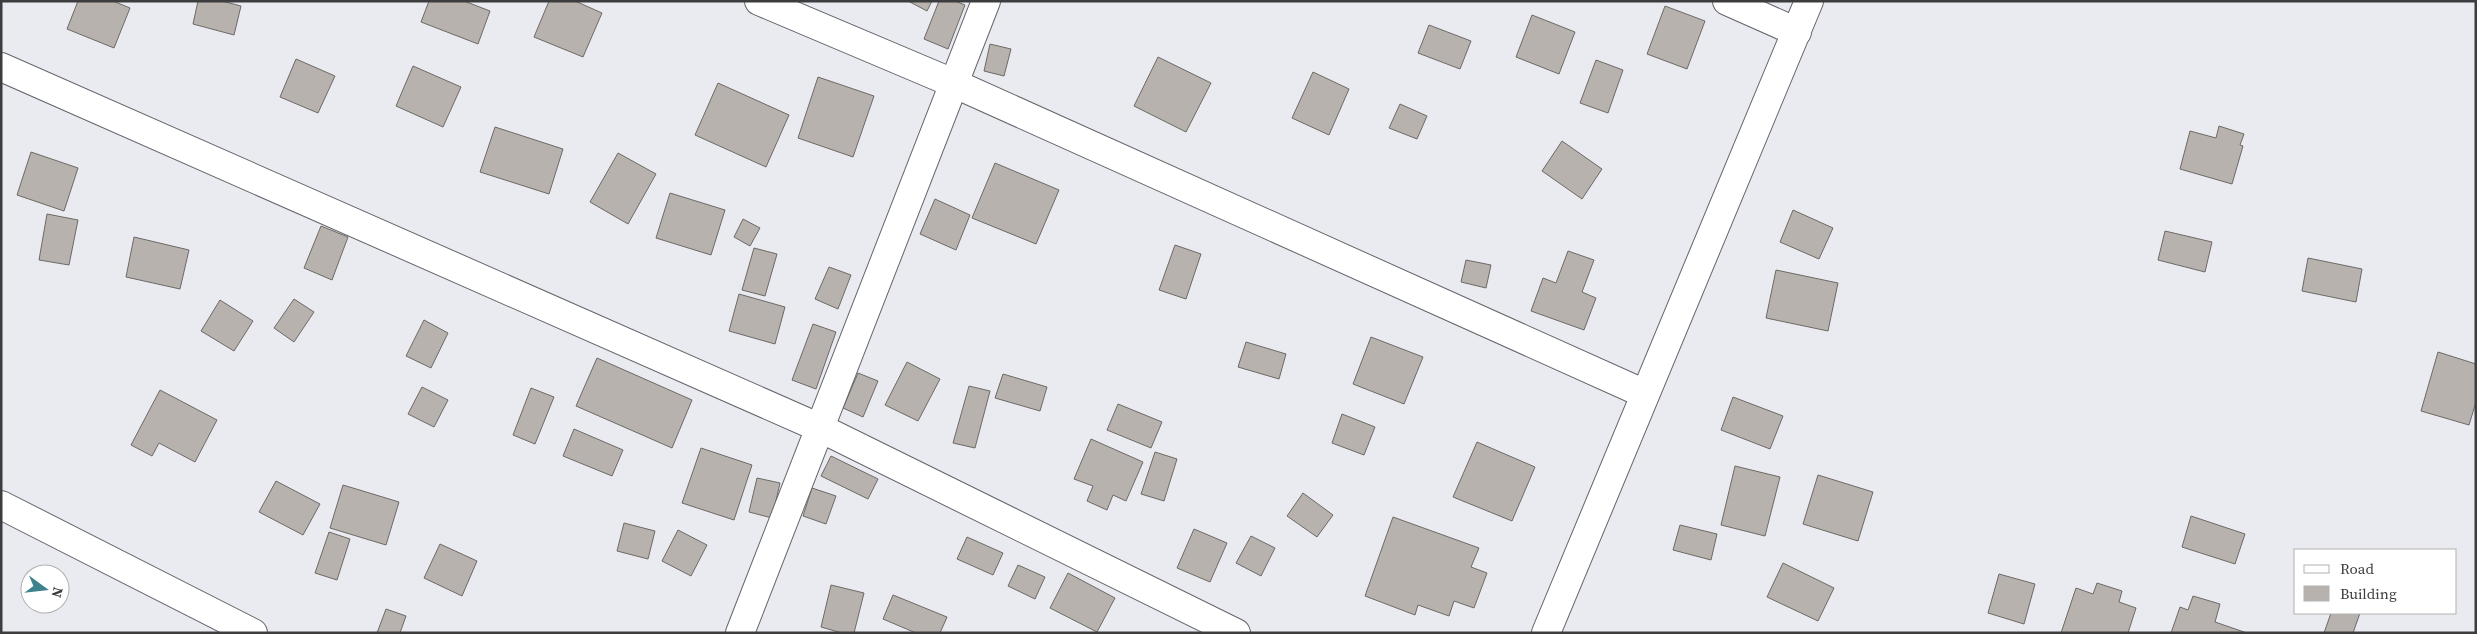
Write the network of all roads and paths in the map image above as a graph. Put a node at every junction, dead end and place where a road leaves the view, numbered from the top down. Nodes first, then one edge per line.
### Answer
1 (759, 1) edge
2 (986, 1) edge
3 (1727, 1) edge
4 (1809, 1) edge
5 (1796, 32) junction
6 (1, 67) edge
7 (953, 83) junction
8 (1645, 394) junction
9 (820, 428) junction
10 (1, 505) edge
11 (253, 633) edge
12 (740, 633) edge
13 (1236, 633) edge
14 (1546, 633) edge

1 - 7 street
2 - 7 street
3 - 5 street
4 - 5 street
5 - 8 street
6 - 9 street
7 - 8 street
7 - 9 street
8 - 14 street
9 - 12 street
9 - 13 street
10 - 11 street

